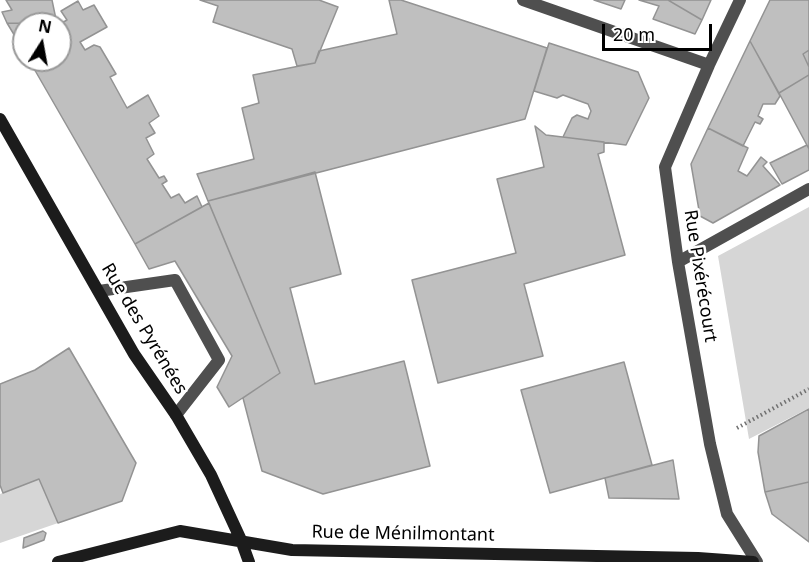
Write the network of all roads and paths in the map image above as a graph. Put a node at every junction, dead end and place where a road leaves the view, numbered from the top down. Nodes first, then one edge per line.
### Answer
1 (523, 0) edge
2 (740, 0) edge
3 (709, 64) junction
4 (0, 119) edge
5 (809, 189) edge
6 (678, 262) junction
7 (99, 291) junction
8 (809, 389) edge
9 (176, 415) junction
10 (737, 428) dead end
11 (241, 540) junction
12 (58, 562) edge
13 (249, 562) edge
14 (755, 562) edge

1 - 3 street
2 - 3 street, Rue Pixérécourt
3 - 6 street, Rue Pixérécourt
4 - 7 street, Rue des Pyrénées
5 - 6 street
6 - 14 street, Rue Pixérécourt
7 - 9 street, Rue des Pyrénées
7 - 9 street
8 - 10 path
9 - 11 street, Rue des Pyrénées
11 - 12 street, Rue de Ménilmontant
11 - 13 street, Rue des Pyrénées
11 - 14 street, Rue de Ménilmontant

